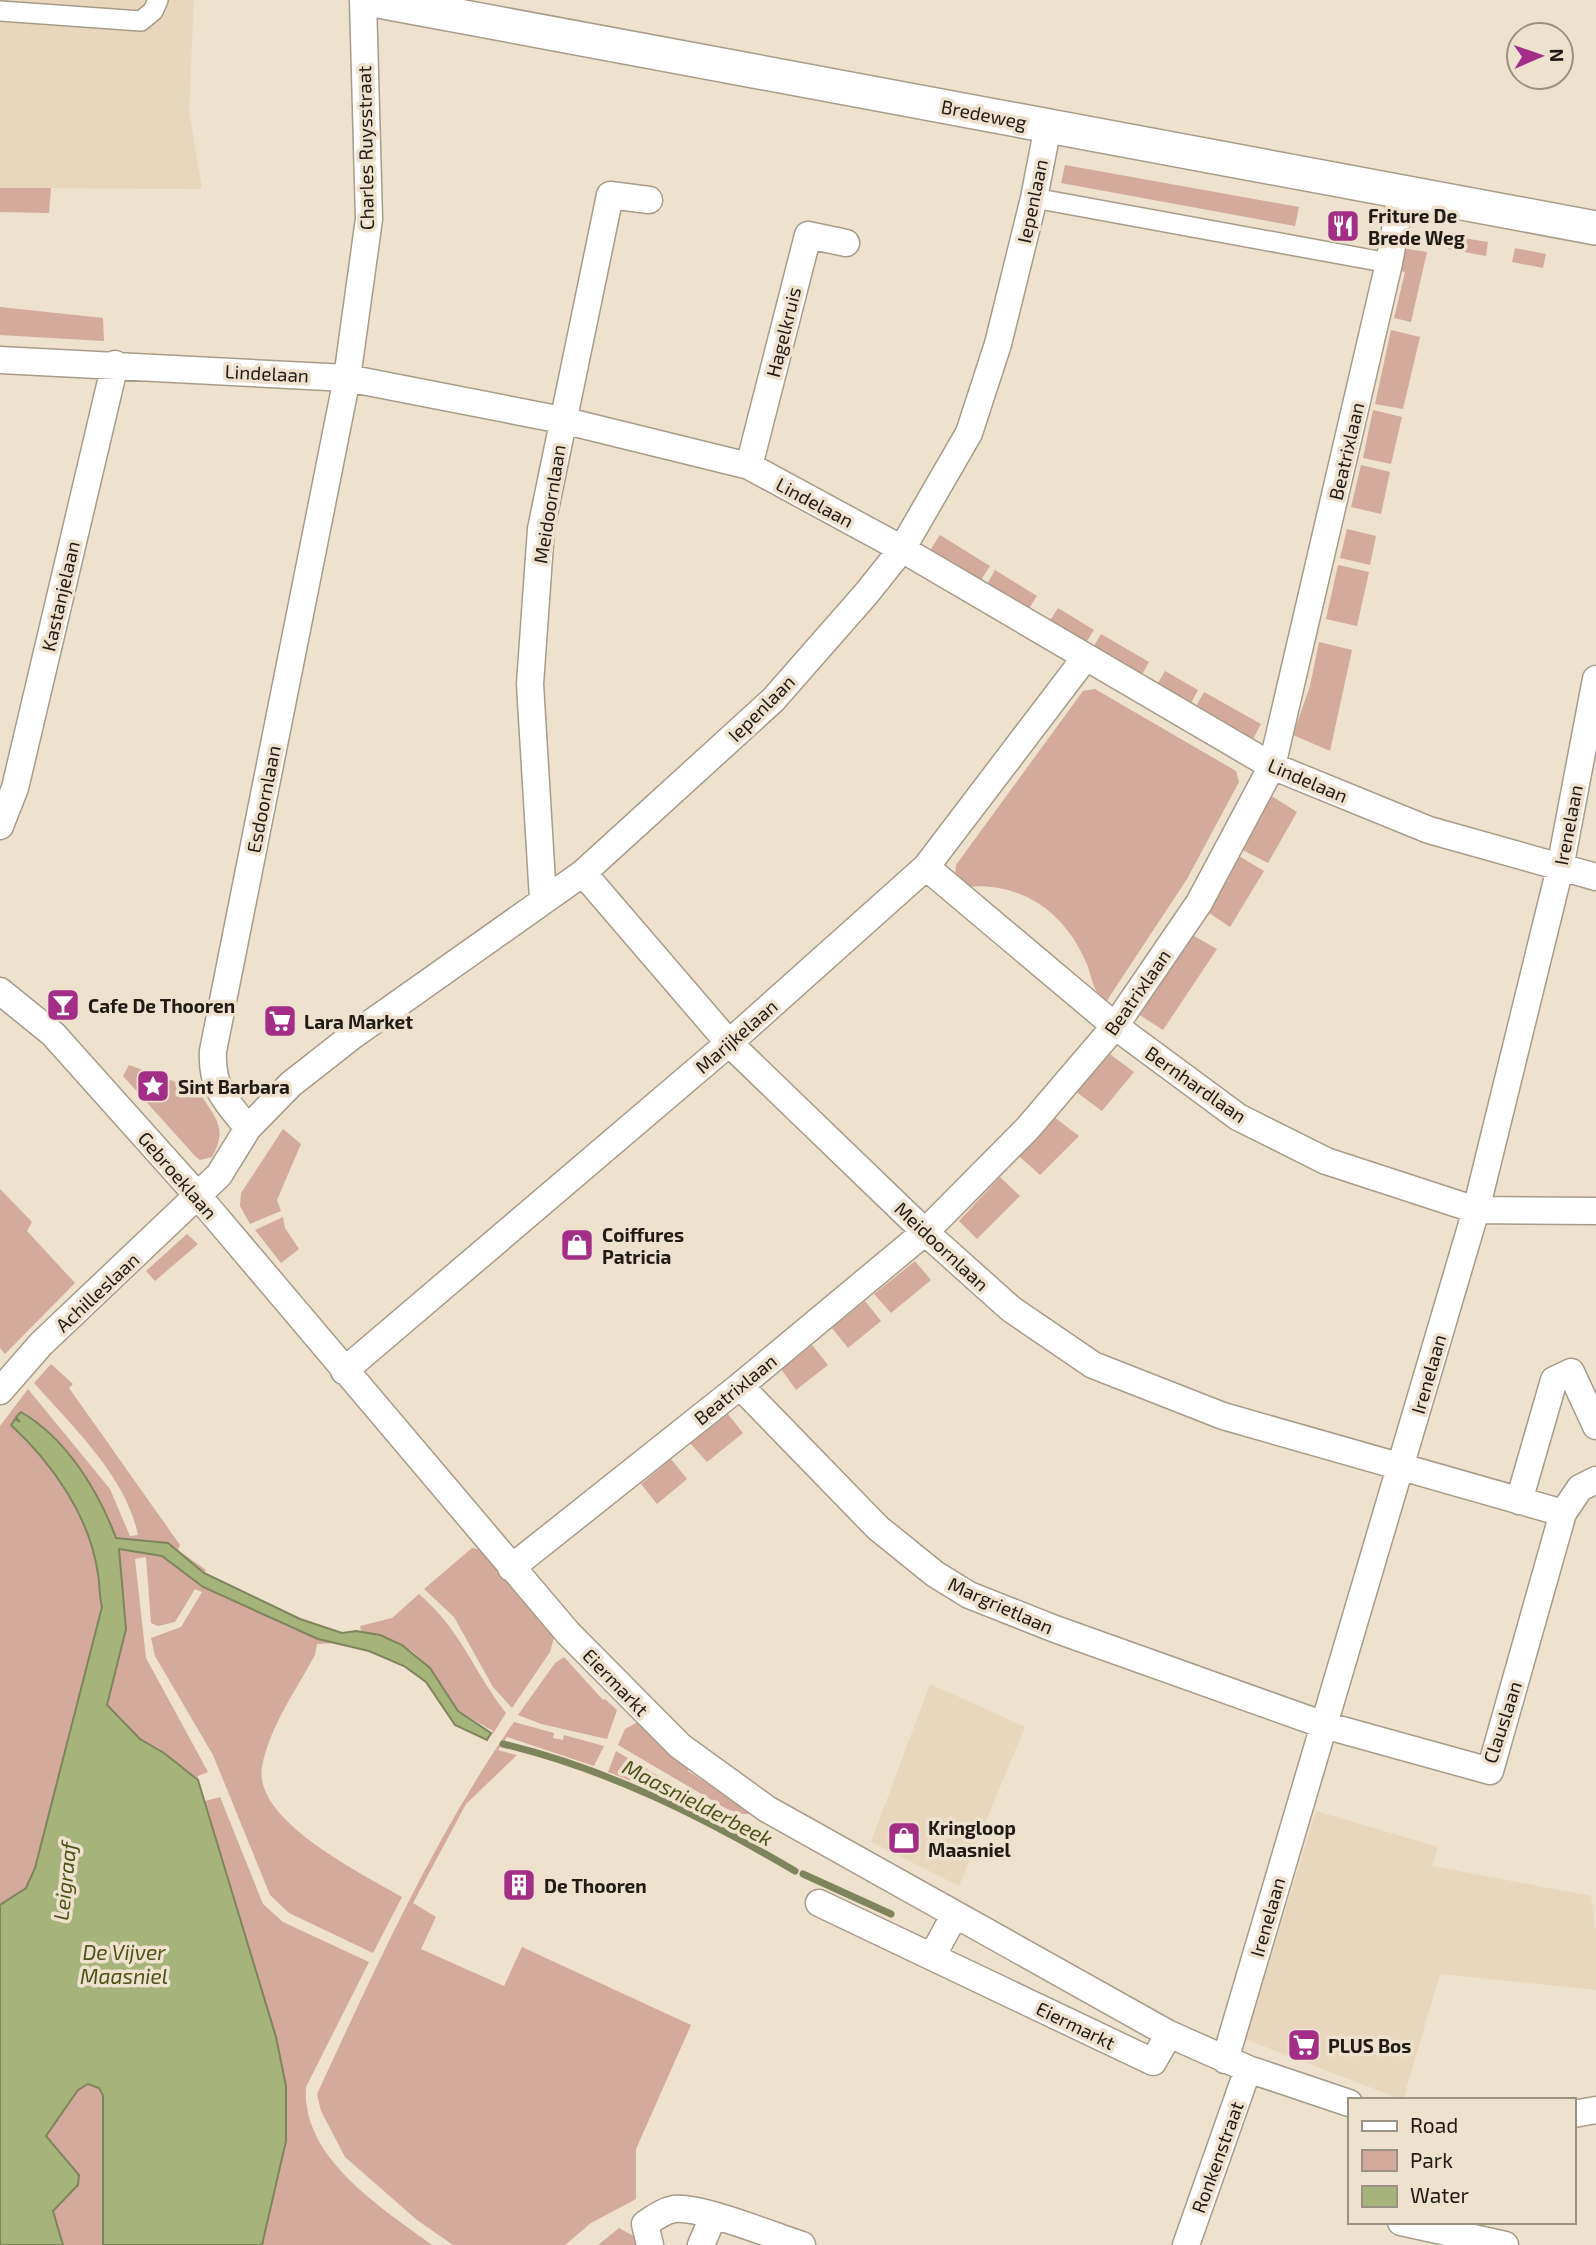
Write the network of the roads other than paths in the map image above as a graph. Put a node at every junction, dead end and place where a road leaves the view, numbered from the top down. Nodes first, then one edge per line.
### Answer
1 (158, 0) edge
2 (363, 0) edge
3 (373, 0) edge
4 (0, 11) edge
5 (1048, 126) junction
6 (1402, 192) junction
7 (1034, 198) junction
8 (649, 200) dead end
9 (1596, 228) edge
10 (846, 243) dead end
11 (1389, 263) junction
12 (0, 360) edge
13 (115, 364) junction
14 (347, 378) junction
15 (562, 420) junction
16 (749, 466) junction
17 (902, 549) junction
18 (1085, 658) junction
19 (1596, 679) edge
20 (1272, 766) junction
21 (0, 826) edge
22 (926, 867) junction
23 (1560, 868) junction
24 (583, 873) junction
25 (1596, 877) edge
26 (543, 900) junction
27 (0, 991) edge
28 (1115, 1026) junction
29 (729, 1043) junction
30 (248, 1128) junction
31 (198, 1196) junction
32 (1476, 1210) junction
33 (1596, 1211) edge
34 (925, 1232) junction
35 (344, 1371) junction
36 (740, 1386) junction
37 (0, 1391) edge
38 (1596, 1426) edge
39 (1401, 1467) junction
40 (1596, 1480) edge
41 (1519, 1501) junction
42 (1563, 1513) junction
43 (511, 1568) junction
44 (1324, 1725) junction
45 (819, 1903) dead end
46 (955, 1914) junction
47 (933, 1955) junction
48 (1169, 2034) junction
49 (1236, 2064) junction
50 (1348, 2103) edge
51 (1596, 2110) edge
52 (1575, 2114) edge
53 (713, 2217) junction
54 (1410, 2224) edge
55 (650, 2245) edge
56 (701, 2245) edge
57 (802, 2245) edge
58 (1186, 2245) edge
59 (1505, 2245) edge

1 - 4 street
2 - 14 street, Charles Ruysstraat
3 - 5 street, Bredeweg
5 - 6 street, Bredeweg
5 - 7 street, Iepenlaan
6 - 9 street, Bredeweg
6 - 11 street, Beatrixlaan
7 - 11 street
7 - 17 street, Iepenlaan
8 - 15 street, Meidoornlaan
10 - 16 street, Hagelkruis
11 - 20 street, Beatrixlaan
12 - 13 street, Lindelaan
13 - 14 street, Lindelaan
13 - 21 street, Kastanjelaan
14 - 15 street, Lindelaan
14 - 30 street, Esdoornlaan
15 - 16 street, Lindelaan
15 - 26 street, Meidoornlaan
16 - 17 street, Lindelaan
17 - 18 street, Lindelaan
17 - 24 street, Iepenlaan
18 - 20 street, Lindelaan
18 - 22 street, Marijkelaan
19 - 23 street, Irenelaan
20 - 23 street, Lindelaan
20 - 28 street, Beatrixlaan
22 - 28 street, Bernhardlaan
22 - 29 street, Marijkelaan
23 - 25 street, Lindelaan
23 - 32 street, Irenelaan
24 - 26 street, Iepenlaan
24 - 29 street, Meidoornlaan
26 - 30 street, Iepenlaan
27 - 31 street, Gebroeklaan
28 - 32 street, Bernhardlaan
28 - 34 street, Beatrixlaan
29 - 34 street, Meidoornlaan
29 - 35 street, Marijkelaan
30 - 31 street
31 - 35 street, Gebroeklaan
31 - 37 street, Achilleslaan
32 - 33 street, Bernhardlaan
32 - 39 street, Irenelaan
34 - 36 street, Beatrixlaan
34 - 39 street, Meidoornlaan
35 - 43 street, Eiermarkt
36 - 43 street, Beatrixlaan
36 - 44 street, Margrietlaan
38 - 41 street
39 - 41 street
39 - 44 street, Irenelaan
40 - 42 street, Clauslaan
41 - 42 street
42 - 44 street, Clauslaan
43 - 46 street, Eiermarkt
44 - 49 street, Irenelaan
45 - 47 street, Eiermarkt
46 - 47 street
46 - 48 street, Eiermarkt
47 - 48 street, Eiermarkt
48 - 49 street, Eiermarkt
49 - 50 street, Eiermarkt
49 - 58 street, Ronkenstraat
51 - 52 street
53 - 55 street
53 - 56 street
53 - 57 street
54 - 59 street

